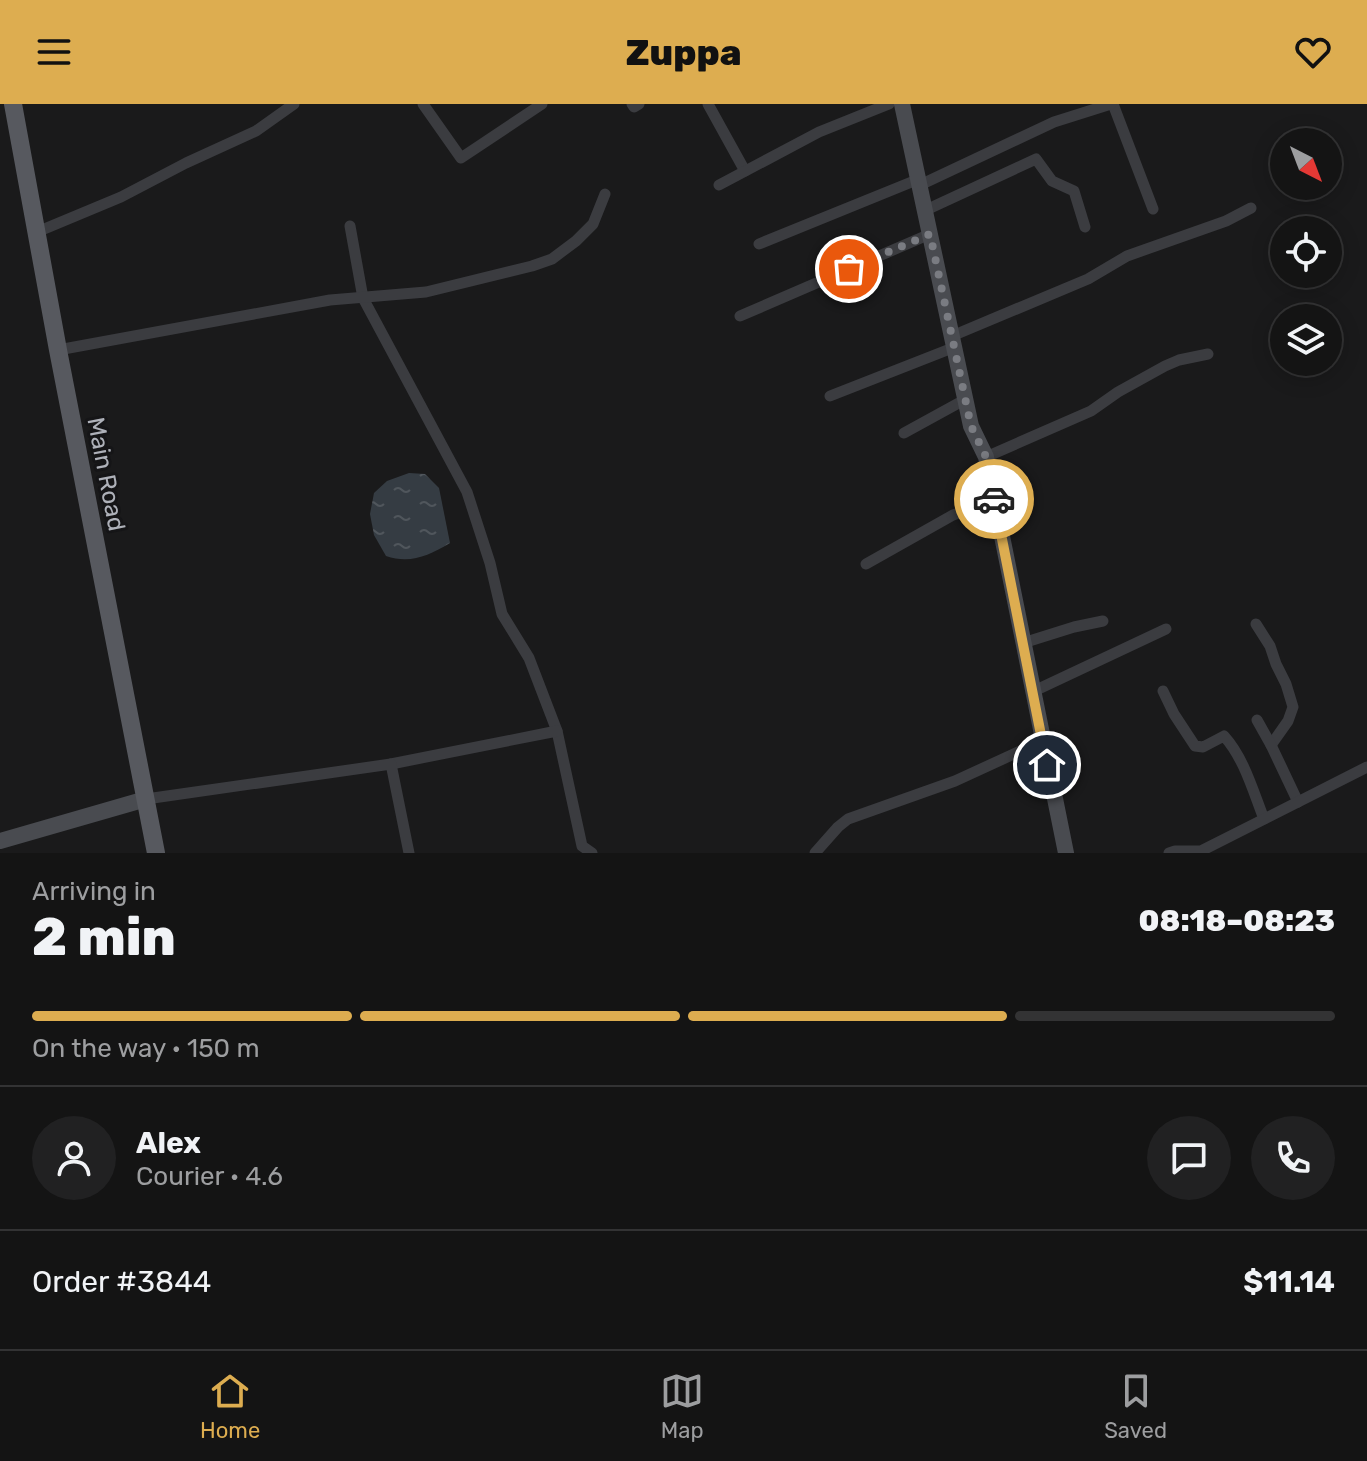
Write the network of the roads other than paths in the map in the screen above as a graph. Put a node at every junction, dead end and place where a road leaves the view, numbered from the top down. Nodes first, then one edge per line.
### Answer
1 (13, 104) edge
2 (294, 104) edge
3 (423, 104) edge
4 (542, 104) edge
5 (632, 104) edge
6 (639, 104) edge
7 (708, 104) edge
8 (889, 104) edge
9 (902, 104) edge
10 (1112, 104) edge
11 (745, 171) junction
12 (920, 182) junction
13 (719, 185) dead end
14 (605, 194) dead end
15 (1251, 208) dead end
16 (1153, 209) dead end
17 (926, 210) junction
18 (350, 226) dead end
19 (1085, 227) dead end
20 (37, 232) junction
21 (930, 234) junction
22 (759, 244) dead end
23 (363, 298) junction
24 (740, 316) dead end
25 (954, 342) junction
26 (58, 350) junction
27 (1208, 354) dead end
28 (830, 396) dead end
29 (966, 399) junction
30 (904, 433) dead end
31 (986, 457) junction
32 (995, 501) junction
33 (866, 564) dead end
34 (1103, 621) dead end
35 (1256, 624) dead end
36 (1166, 629) dead end
37 (1023, 643) junction
38 (1163, 691) dead end
39 (1032, 692) junction
40 (1257, 720) dead end
41 (557, 731) junction
42 (1042, 741) junction
43 (1271, 745) junction
44 (391, 764) junction
45 (1367, 767) edge
46 (146, 799) junction
47 (1298, 802) junction
48 (1264, 819) junction
49 (0, 841) edge
50 (156, 853) edge
51 (409, 853) edge
52 (592, 853) edge
53 (815, 853) edge
54 (1066, 853) edge
55 (1169, 853) edge

1 - 20 main road, Main Road
2 - 20 street
3 - 4 street
5 - 6 street
7 - 11 street
8 - 11 street
9 - 12 street
10 - 12 street
10 - 16 street
11 - 13 street
12 - 17 street
12 - 22 street
14 - 23 street
15 - 25 street
17 - 19 street
17 - 21 street
18 - 23 street
20 - 26 main road, Main Road
21 - 24 street
21 - 25 street
23 - 26 street
23 - 41 street
25 - 28 street
25 - 29 street
26 - 46 main road, Main Road
27 - 31 street
29 - 30 street
29 - 31 street
31 - 32 street
32 - 33 street
32 - 37 street
34 - 37 street
35 - 43 street
36 - 39 street
37 - 39 street
38 - 48 street
39 - 42 street
40 - 43 street
41 - 44 street
41 - 52 street
42 - 53 street
42 - 54 street
43 - 47 street
44 - 46 street
44 - 51 street
45 - 47 street
46 - 49 street
46 - 50 main road, Main Road
47 - 48 street
48 - 55 street

